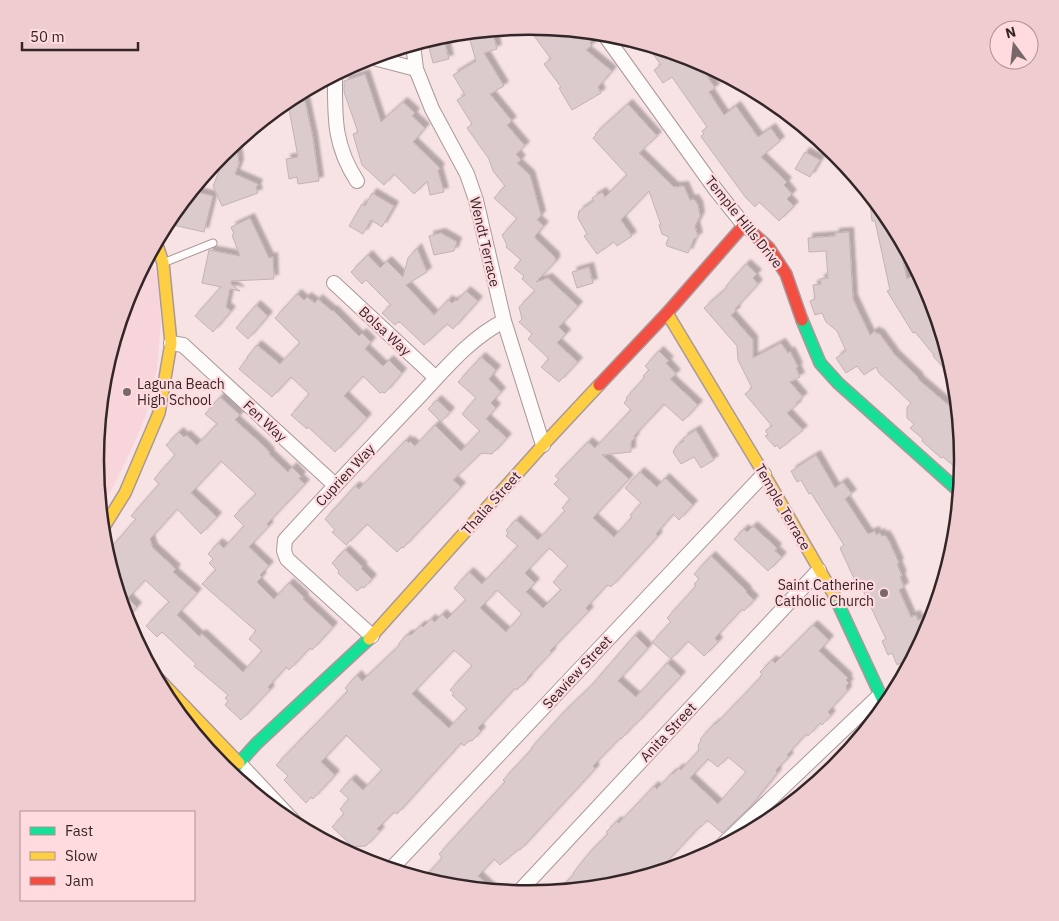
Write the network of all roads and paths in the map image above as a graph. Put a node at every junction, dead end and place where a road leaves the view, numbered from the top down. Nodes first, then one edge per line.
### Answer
1 (610, 43) edge
2 (414, 51) edge
3 (385, 61) edge
4 (416, 68) junction
5 (335, 82) edge
6 (357, 180) dead end
7 (744, 226) junction
8 (213, 242) dead end
9 (159, 251) edge
10 (163, 263) junction
11 (334, 283) dead end
12 (667, 313) junction
13 (504, 321) junction
14 (171, 343) junction
15 (436, 378) junction
16 (543, 445) junction
17 (764, 474) junction
18 (335, 485) junction
19 (954, 487) edge
20 (109, 520) edge
21 (819, 570) junction
22 (372, 636) junction
23 (882, 699) edge
24 (876, 708) edge
25 (187, 713) edge
26 (220, 751) edge
27 (235, 767) edge
28 (738, 831) edge
29 (396, 864) edge
30 (525, 886) edge

1 - 7 street, Temple Hills Drive
2 - 4 street, Wendt Terrace
3 - 4 street
4 - 13 street, Wendt Terrace
5 - 6 street
7 - 12 street, Thalia Street
7 - 19 street, Temple Hills Drive
8 - 10 lane
9 - 10 street
10 - 14 street
11 - 15 street, Bolsa Way
12 - 16 street, Thalia Street
12 - 17 street, Temple Terrace
13 - 15 street, Cuprien Way
13 - 16 street, Wendt Terrace
14 - 18 street, Fen Way
14 - 20 street
15 - 18 street, Cuprien Way
16 - 22 street, Thalia Street
17 - 21 street, Temple Terrace
17 - 29 street, Seaview Street
18 - 22 street, Cuprien Way
21 - 23 street, Temple Terrace
21 - 30 street, Anita Street
22 - 27 street, Thalia Street
24 - 28 street
25 - 26 street

